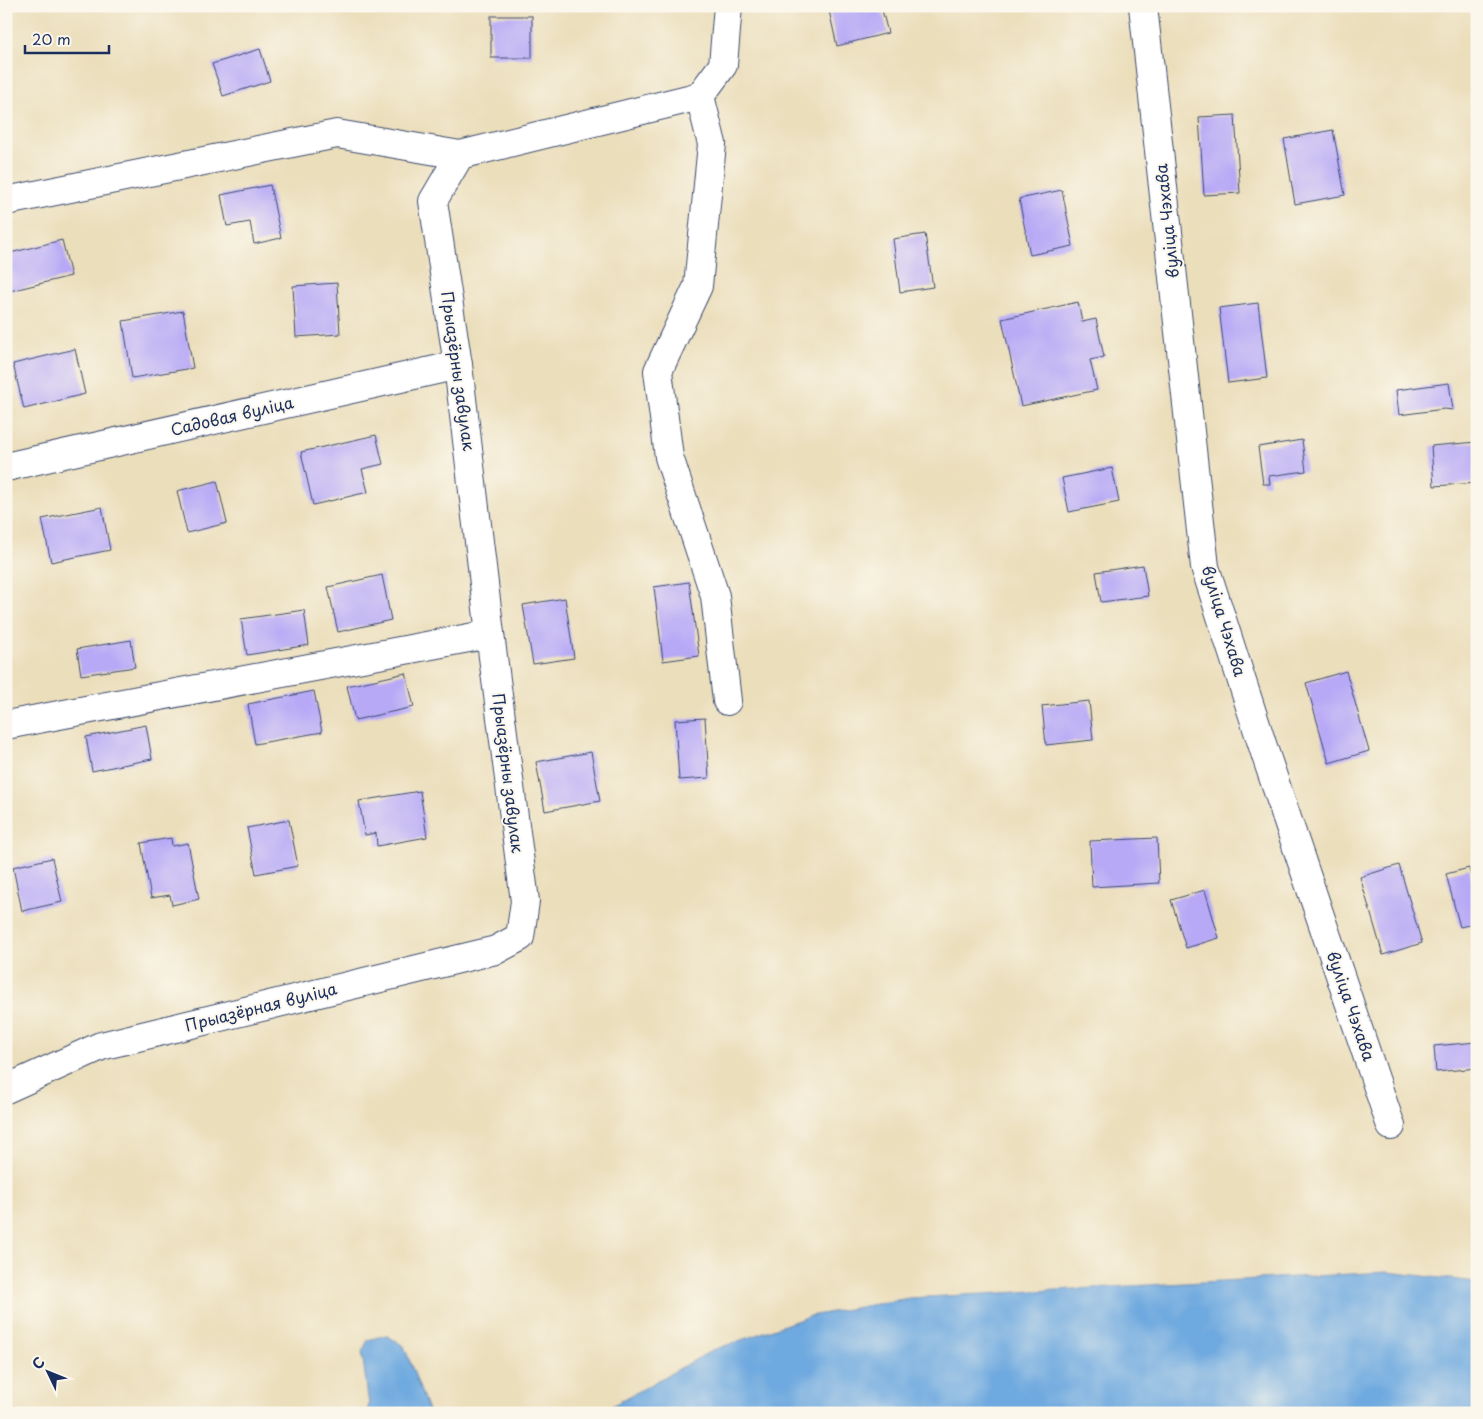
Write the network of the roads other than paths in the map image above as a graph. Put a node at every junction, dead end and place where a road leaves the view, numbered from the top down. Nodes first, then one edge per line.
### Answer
1 (728, 6) edge
2 (1143, 6) edge
3 (700, 96) junction
4 (460, 155) junction
5 (6, 201) edge
6 (458, 365) junction
7 (6, 467) edge
8 (490, 634) junction
9 (727, 701) dead end
10 (6, 725) edge
11 (520, 937) joint
12 (6, 1089) edge
13 (1391, 1126) dead end

1 - 3 street
2 - 13 street, вуліца Чэхава
3 - 4 street
3 - 9 street
4 - 5 street
4 - 6 street, Прыазёрны завулак
6 - 7 street, Садовая вуліца
6 - 8 street, Прыазёрны завулак
8 - 10 street
8 - 11 street, Прыазёрны завулак
11 - 12 street, Прыазёрная вуліца

